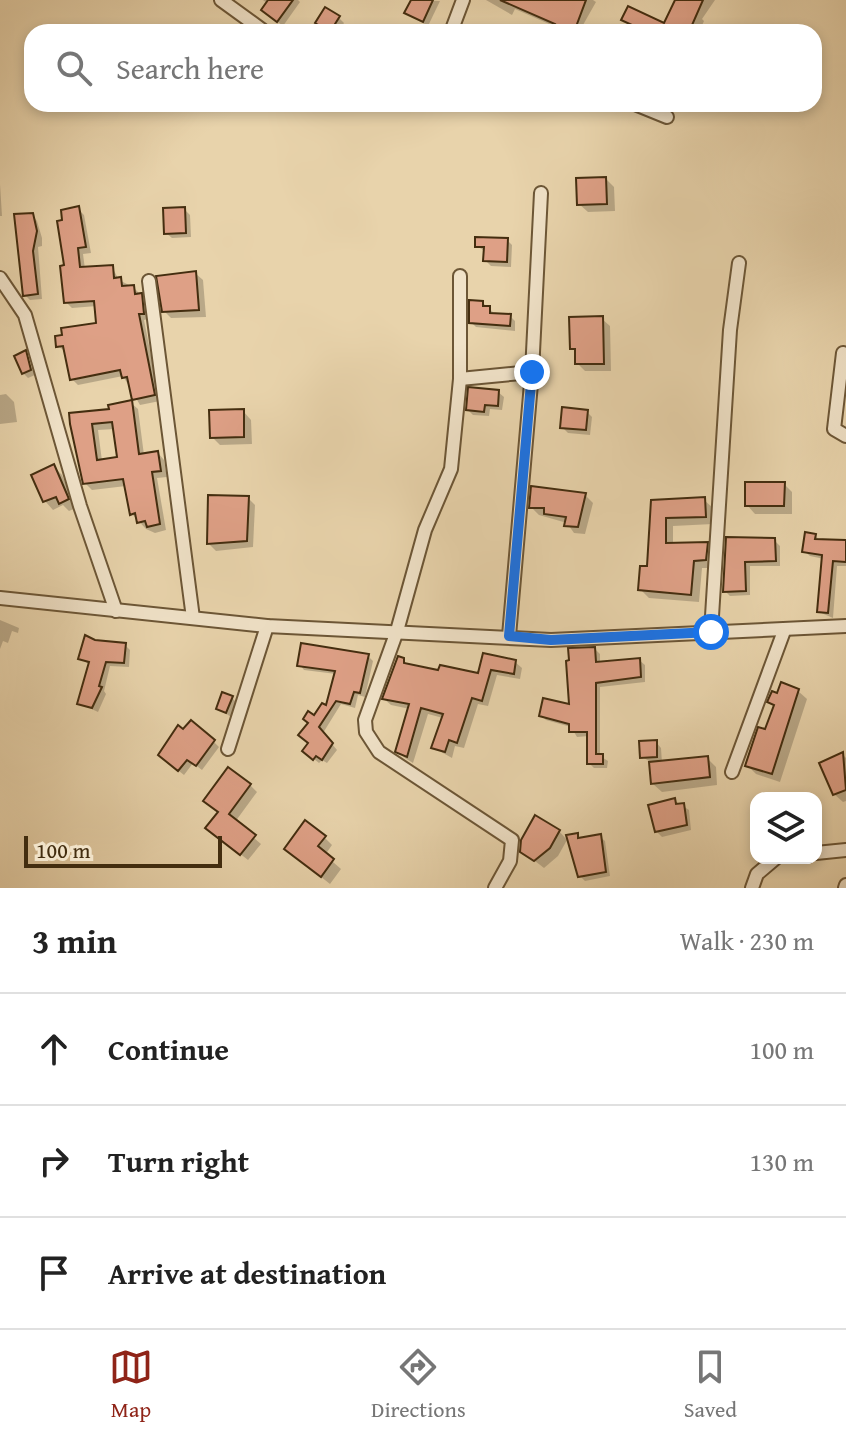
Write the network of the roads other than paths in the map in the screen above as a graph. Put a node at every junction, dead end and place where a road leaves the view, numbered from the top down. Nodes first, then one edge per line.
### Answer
1 (221, 0) edge
2 (463, 0) edge
3 (254, 24) edge
4 (455, 24) edge
5 (655, 112) edge
6 (667, 117) dead end
7 (541, 193) dead end
8 (739, 263) dead end
9 (460, 276) dead end
10 (0, 278) edge
11 (149, 281) dead end
12 (843, 353) dead end
13 (532, 372) junction
14 (460, 379) junction
15 (846, 436) edge
16 (0, 598) edge
17 (116, 611) junction
18 (193, 618) junction
19 (267, 626) junction
20 (846, 626) edge
21 (397, 631) junction
22 (784, 631) junction
23 (711, 632) junction
24 (509, 636) junction
25 (228, 749) dead end
26 (732, 772) dead end
27 (846, 850) edge
28 (822, 852) edge
29 (769, 864) edge
30 (495, 888) edge
31 (752, 888) edge

1 - 3 street
2 - 4 street
5 - 6 street
7 - 13 street
8 - 23 street
9 - 14 street
10 - 17 street
11 - 18 street
12 - 15 street
13 - 14 street
13 - 24 street
14 - 21 street
16 - 17 street
17 - 18 street
18 - 19 street
19 - 21 street
19 - 25 street
20 - 22 street
21 - 24 street
21 - 30 street
22 - 23 street
22 - 26 street
23 - 24 street
27 - 28 street
29 - 31 street

